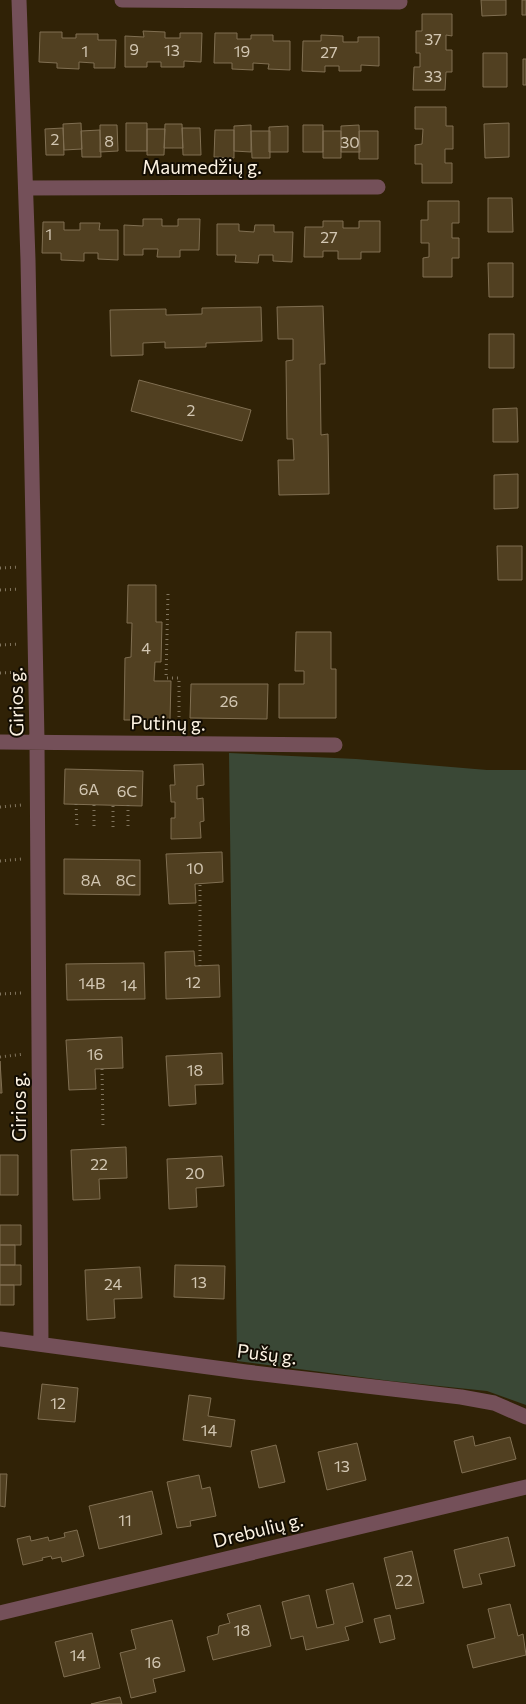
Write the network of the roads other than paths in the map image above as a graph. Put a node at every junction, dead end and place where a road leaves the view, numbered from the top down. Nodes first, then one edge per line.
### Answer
1 (20, 0) edge
2 (122, 0) edge
3 (400, 2) dead end
4 (378, 187) dead end
5 (26, 188) junction
6 (0, 742) edge
7 (37, 742) junction
8 (335, 745) dead end
9 (0, 1339) edge
10 (41, 1344) junction
11 (526, 1417) edge
12 (526, 1486) edge
13 (0, 1613) edge

1 - 5 street, Girios g.
2 - 3 street
4 - 5 street, Maumedžių g.
5 - 7 street, Girios g.
6 - 7 street, Putinų g.
7 - 8 street, Putinų g.
7 - 10 street, Girios g.
9 - 10 street, Pušų g.
10 - 11 street, Pušų g.
12 - 13 street, Drebulių g.

